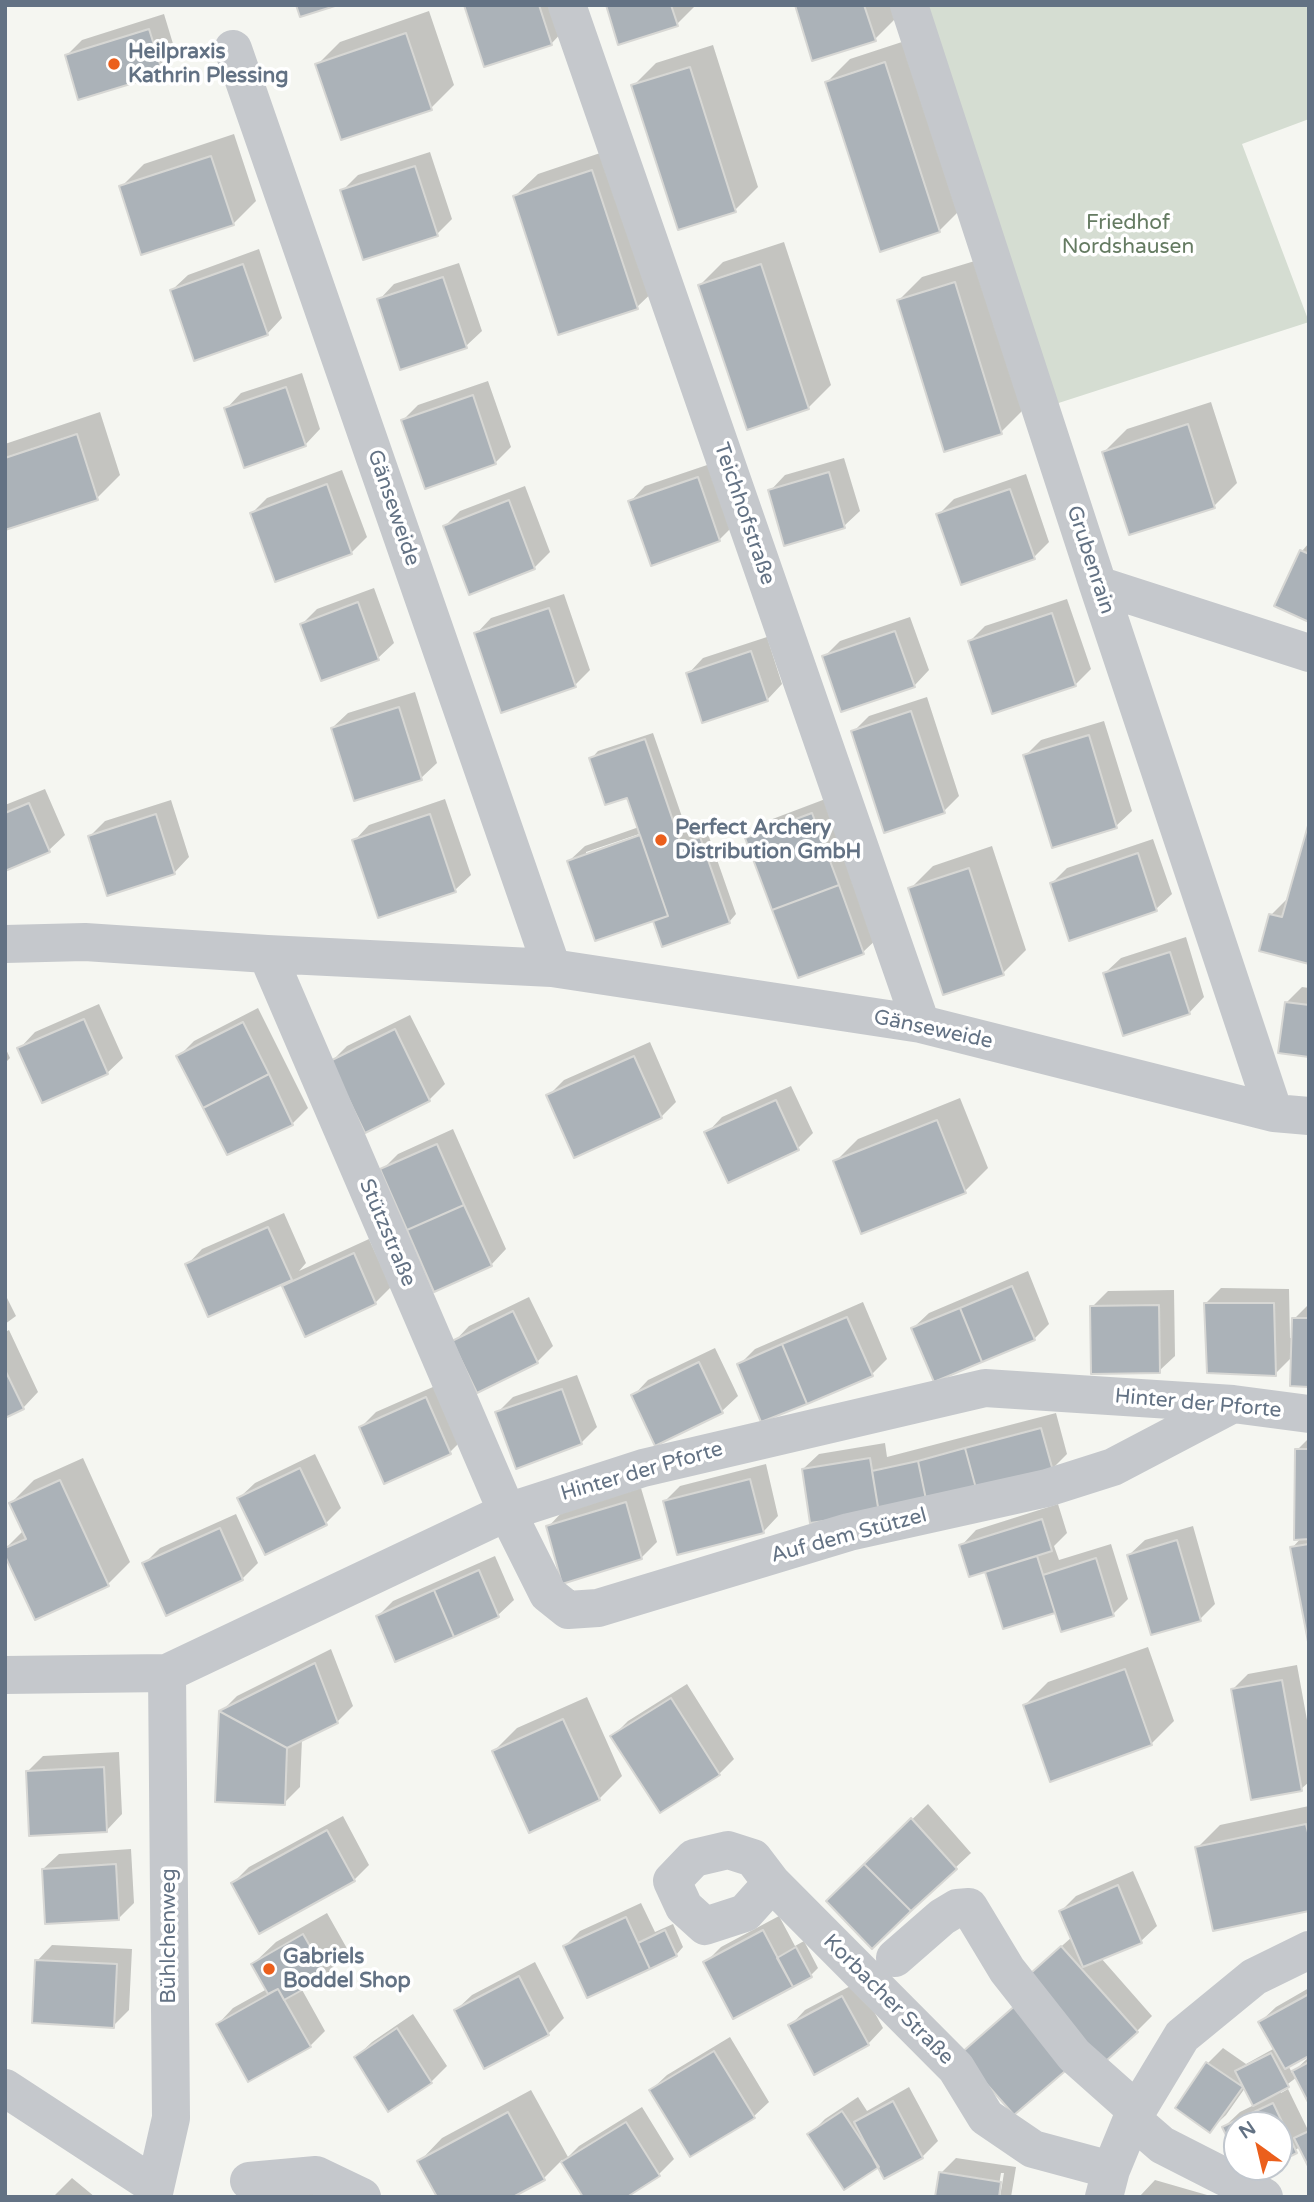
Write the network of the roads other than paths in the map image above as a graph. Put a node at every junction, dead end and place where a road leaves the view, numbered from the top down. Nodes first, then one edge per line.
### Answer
1 (568, 5) edge
2 (909, 5) edge
3 (233, 49) dead end
4 (1098, 585) junction
5 (1309, 653) edge
6 (5, 944) edge
7 (267, 954) junction
8 (552, 968) junction
9 (920, 1024) junction
10 (1292, 1114) edge
11 (1233, 1404) junction
12 (1309, 1414) edge
13 (507, 1512) junction
14 (167, 1673) junction
15 (5, 1675) edge
16 (772, 1882) dead end
17 (1309, 1950) edge
18 (895, 1958) dead end
19 (5, 2088) edge
20 (1135, 2115) junction
21 (248, 2181) dead end
22 (1107, 2183) edge
23 (154, 2191) edge
24 (362, 2197) edge
25 (1264, 2197) edge

1 - 9 street, Teichhofstraße
2 - 4 street, Grubenrain
3 - 8 street, Gänseweide
4 - 5 street
4 - 10 street, Grubenrain
6 - 7 street, Gänseweide
7 - 8 street, Gänseweide
7 - 13 street, Stützstraße
8 - 9 street, Gänseweide
9 - 10 street, Gänseweide
11 - 12 street, Hinter der Pforte
11 - 13 street, Hinter der Pforte
11 - 13 street, Auf dem Stützel
13 - 14 street, Hinter der Pforte
14 - 15 street, Hinter der Pforte
14 - 23 street, Bühlchenweg
16 - 22 street, Korbacher Straße
17 - 20 street, Korbacher Straße
18 - 20 street
19 - 23 street
20 - 22 street, Korbacher Straße
20 - 25 street
21 - 24 street

